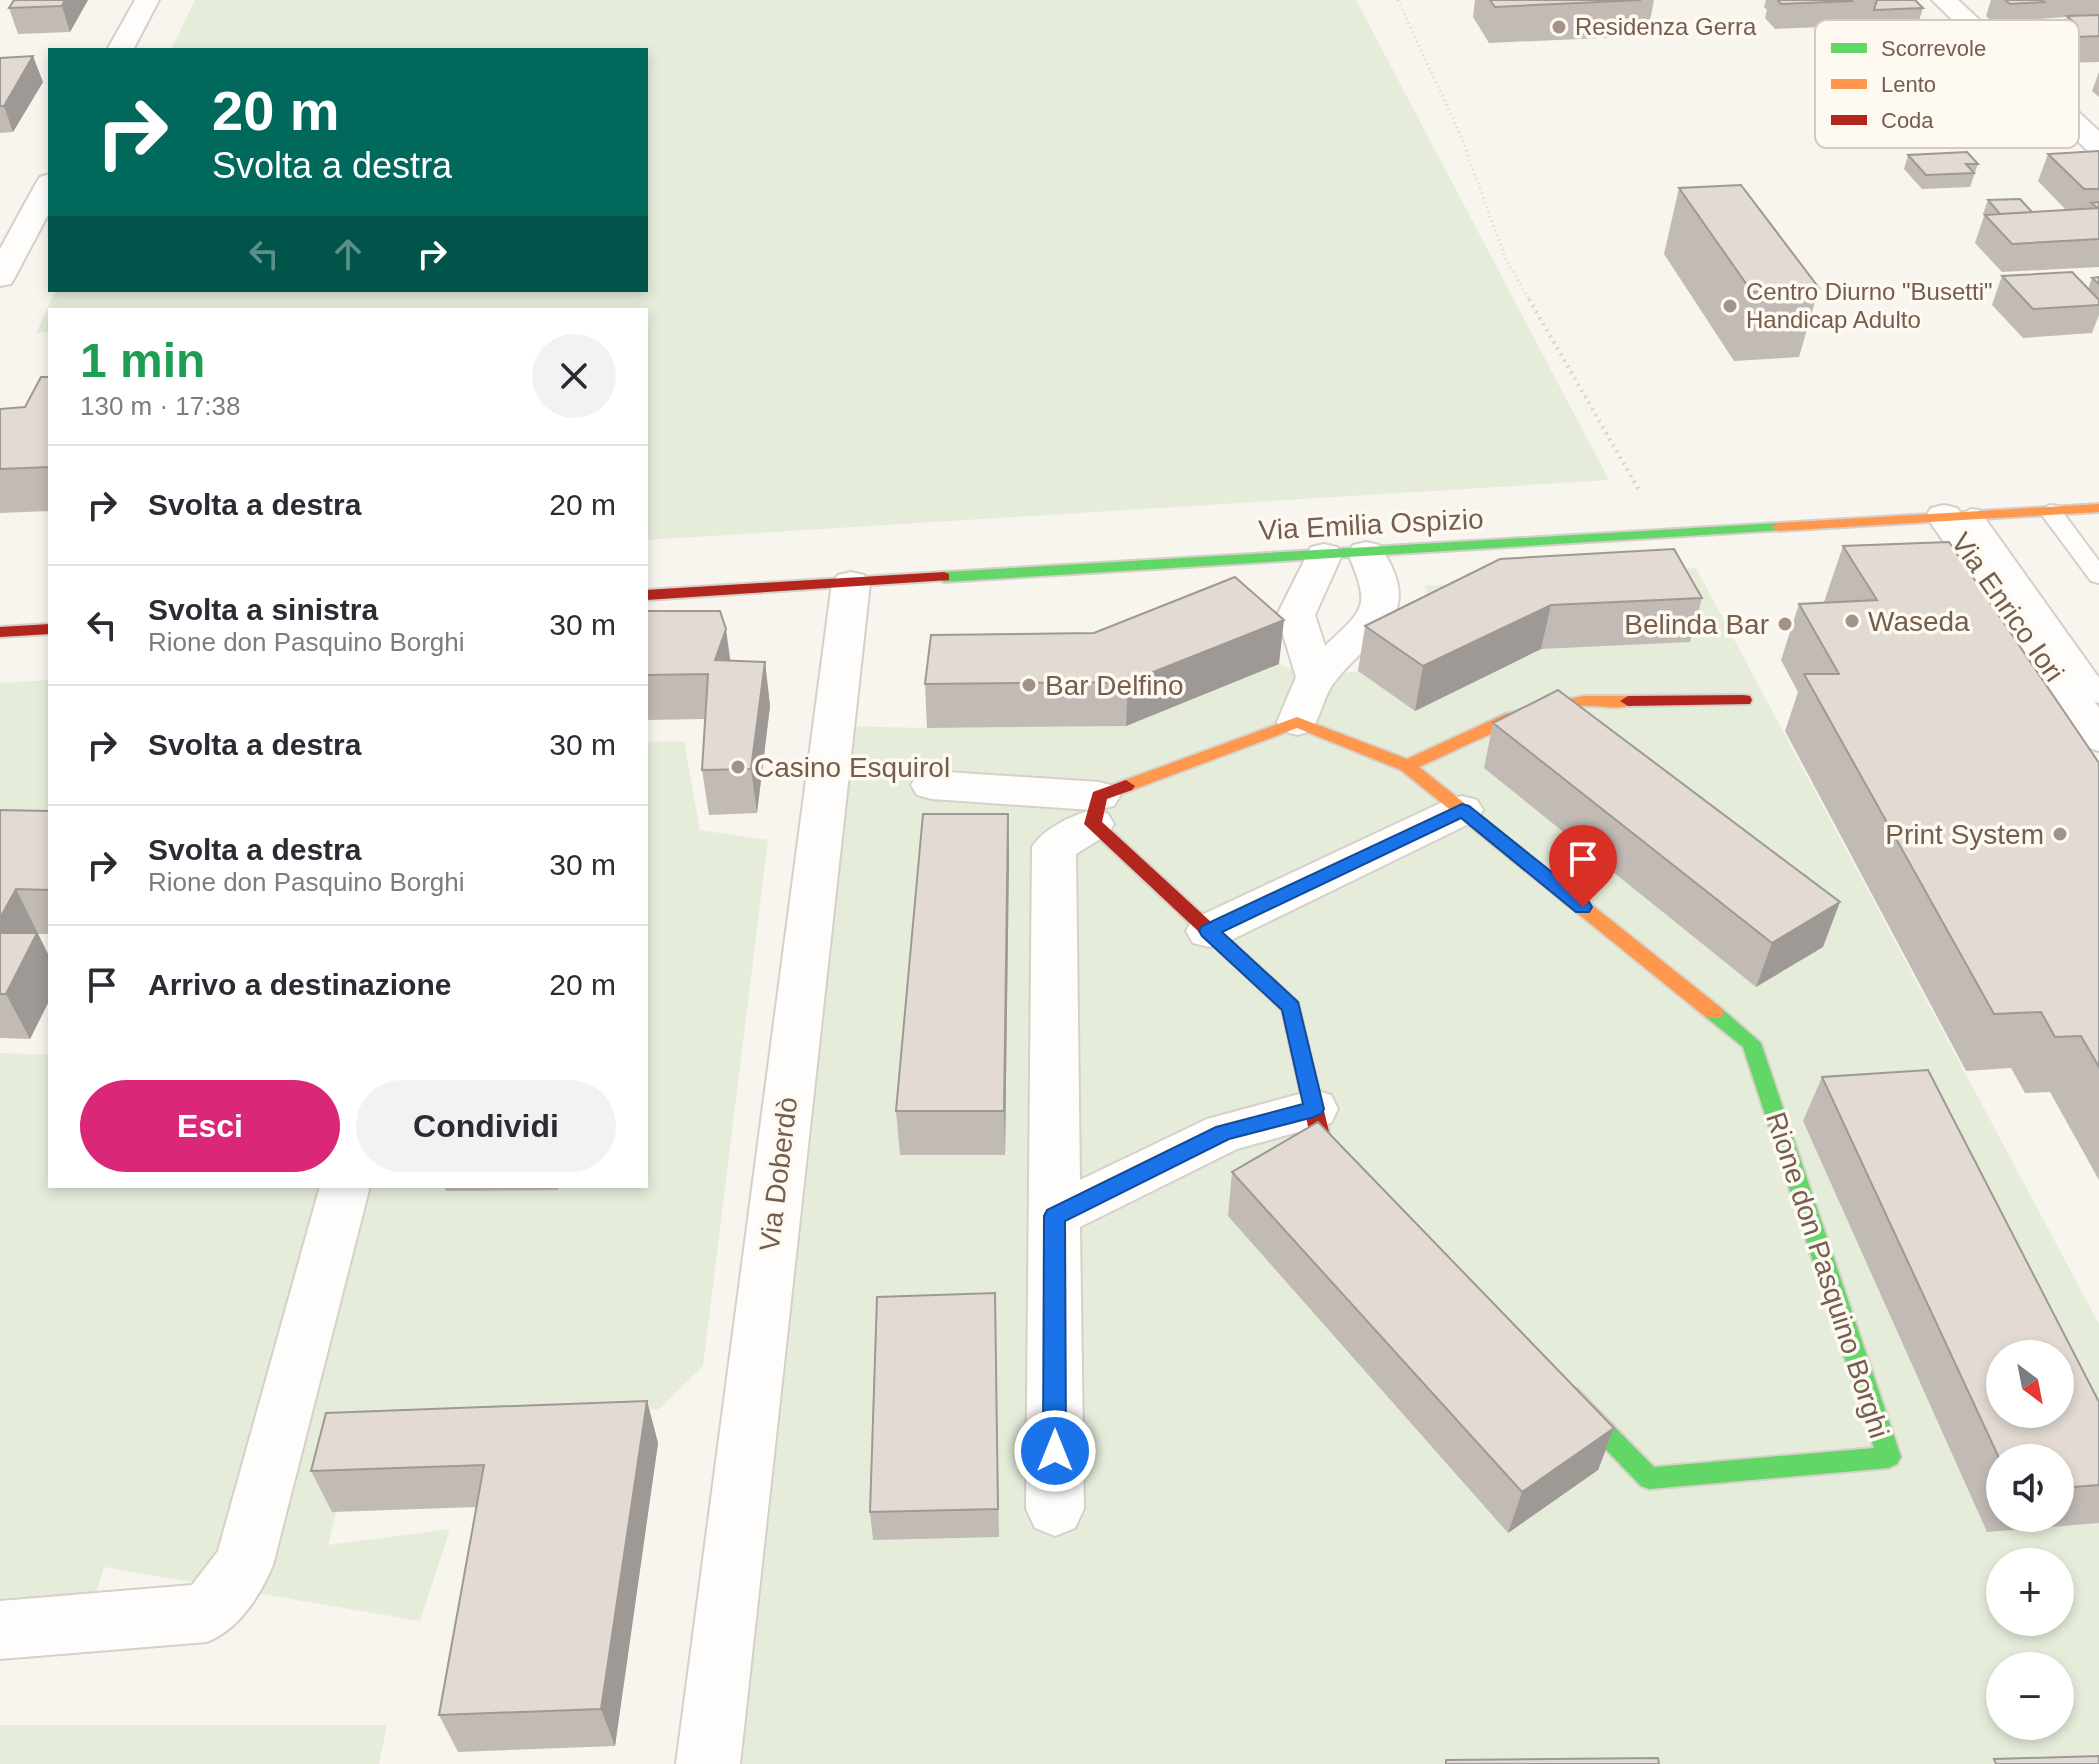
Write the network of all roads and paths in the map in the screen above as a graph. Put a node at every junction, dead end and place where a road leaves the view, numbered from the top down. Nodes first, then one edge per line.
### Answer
1 (147, 0) edge
2 (1398, 0) edge
3 (1944, 0) edge
4 (1965, 20) edge
5 (121, 48) edge
6 (2079, 127) edge
7 (2099, 146) edge
8 (48, 187) edge
9 (0, 277) edge
10 (1644, 498) dead end
11 (2099, 508) edge
12 (2050, 511) junction
13 (1957, 515) junction
14 (1366, 553) junction
15 (1324, 555) junction
16 (2099, 576) edge
17 (851, 583) junction
18 (648, 595) edge
19 (48, 629) edge
20 (0, 632) edge
21 (1316, 677) junction
22 (2099, 695) edge
23 (1744, 700) dead end
24 (1297, 722) junction
25 (2099, 738) edge
26 (1407, 766) junction
27 (932, 785) dead end
28 (1096, 810) junction
29 (1462, 810) junction
30 (1209, 931) junction
31 (1314, 1109) junction
32 (344, 1188) edge
33 (1366, 1188) edge
34 (1054, 1216) junction
35 (1551, 1378) edge
36 (1055, 1509) dead end
37 (0, 1630) edge
38 (708, 1764) edge

1 - 5 street
2 - 10 path
3 - 4 street
6 - 7 street
8 - 9 street
11 - 12 street, Via Emilia Ospizio
12 - 13 street, Via Emilia Ospizio
12 - 16 lane
13 - 14 street, Via Emilia Ospizio
13 - 22 lane
13 - 25 street, Via Enrico Iori
14 - 15 street, Via Emilia Ospizio
14 - 21 street
15 - 17 street, Via Emilia Ospizio
15 - 21 street
17 - 18 street, Via Emilia Ospizio
17 - 38 street, Via Doberdò
19 - 20 street
21 - 24 street
23 - 26 street
24 - 26 street, Rione don Pasquino Borghi
24 - 28 street
26 - 29 street, Rione don Pasquino Borghi
27 - 28 street
28 - 30 street
28 - 34 street
29 - 30 street
29 - 35 street, Rione don Pasquino Borghi
30 - 31 street
31 - 33 street
31 - 34 street
32 - 37 street
34 - 36 street

